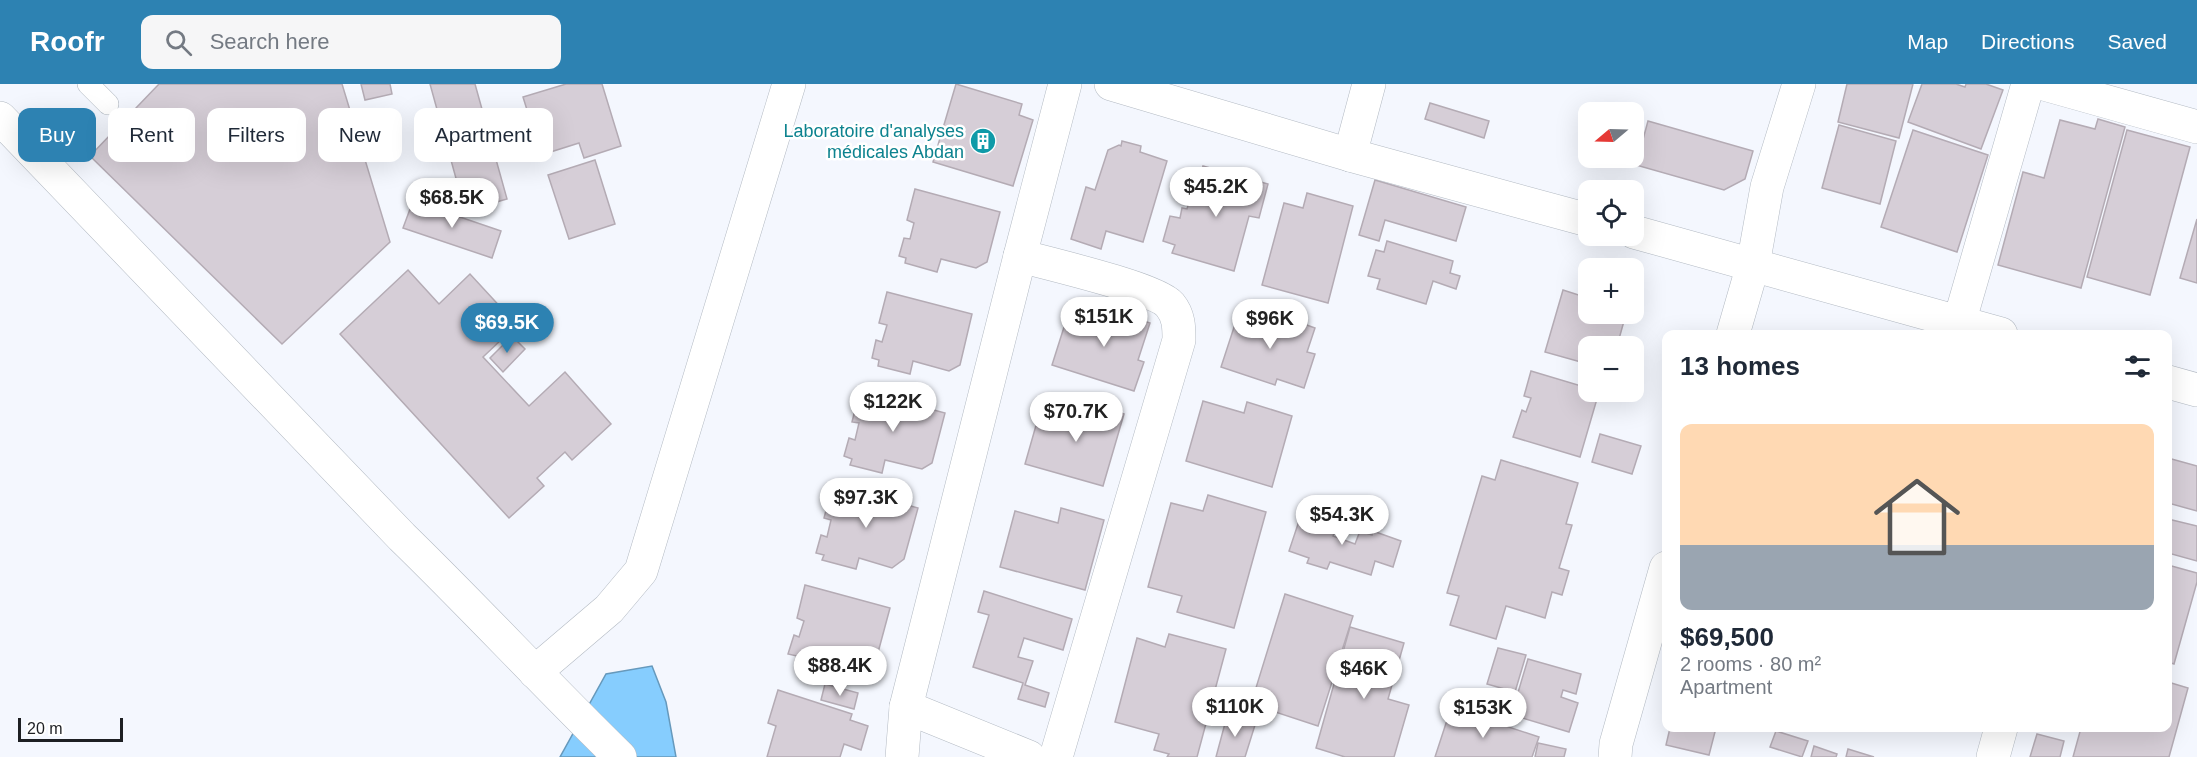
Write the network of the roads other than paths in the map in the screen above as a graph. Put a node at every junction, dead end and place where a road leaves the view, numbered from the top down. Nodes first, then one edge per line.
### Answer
1 (88, 84) edge
2 (789, 84) edge
3 (1065, 84) edge
4 (1111, 84) edge
5 (1369, 84) edge
6 (1799, 84) edge
7 (2028, 84) edge
8 (2044, 84) edge
9 (108, 104) dead end
10 (0, 118) edge
11 (2197, 127) edge
12 (1350, 155) junction
13 (1578, 217) edge
14 (1644, 235) edge
15 (1020, 256) junction
16 (1753, 265) junction
17 (1959, 323) junction
18 (1734, 330) edge
19 (1986, 330) edge
20 (2172, 383) edge
21 (2197, 390) edge
22 (1662, 582) edge
23 (535, 672) junction
24 (906, 707) junction
25 (2000, 732) edge
26 (620, 757) edge
27 (902, 757) edge
28 (1029, 757) edge
29 (1056, 757) edge
30 (1615, 757) edge
31 (1993, 757) edge

1 - 9 lane
2 - 23 street
3 - 15 street
4 - 12 street
5 - 12 street
6 - 16 street
7 - 17 street
8 - 11 street
10 - 23 street
12 - 13 street
14 - 16 street
15 - 24 street
15 - 29 street
16 - 17 street
16 - 18 street
17 - 19 street
20 - 21 street
22 - 30 street
23 - 26 street
24 - 27 street
24 - 28 street
25 - 31 street

